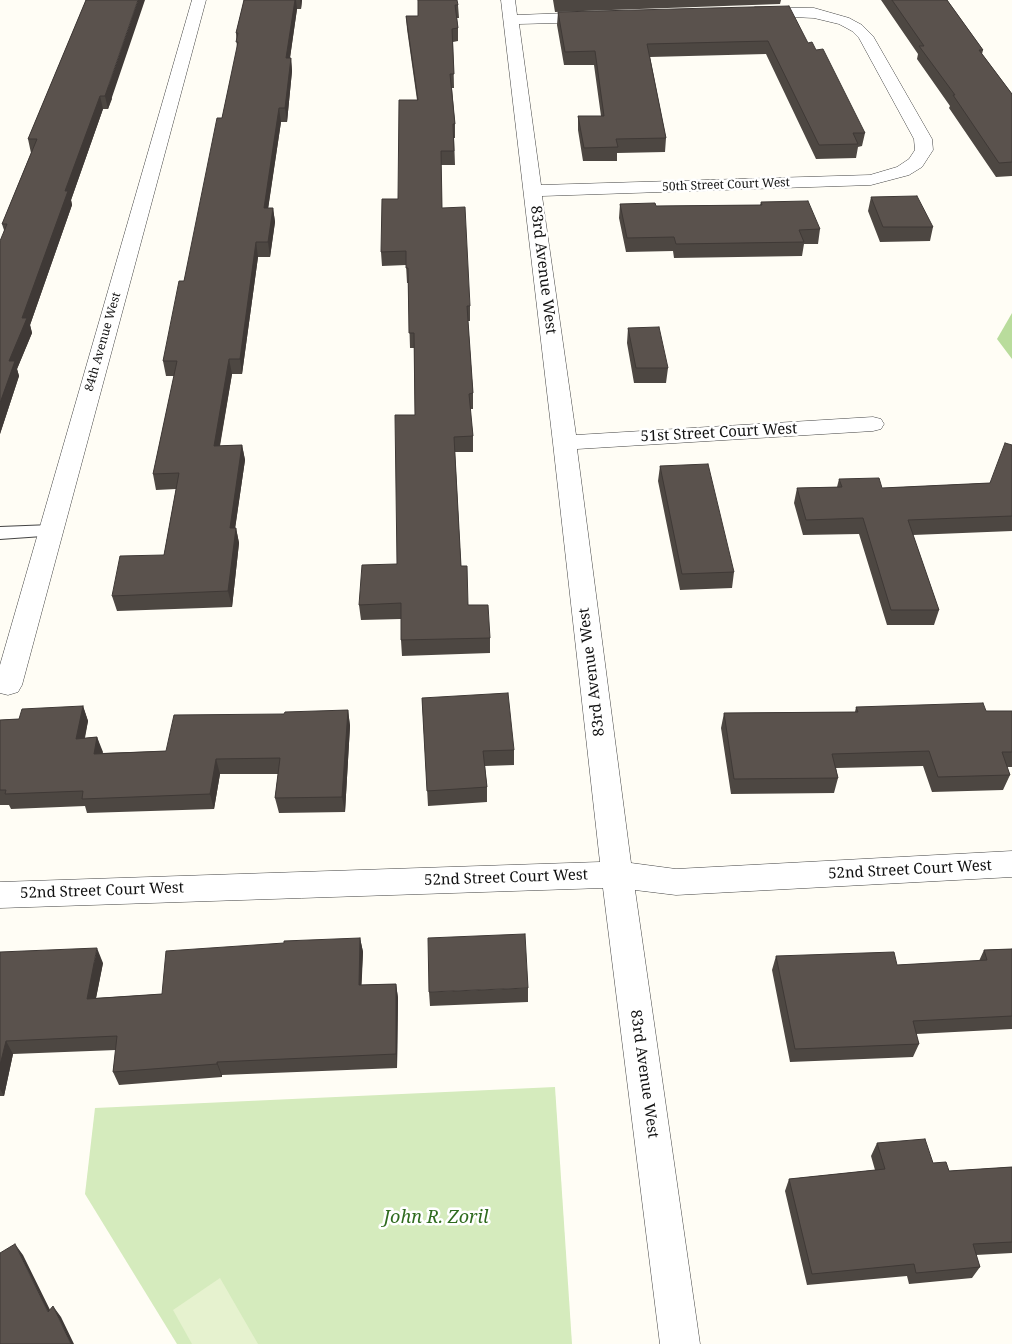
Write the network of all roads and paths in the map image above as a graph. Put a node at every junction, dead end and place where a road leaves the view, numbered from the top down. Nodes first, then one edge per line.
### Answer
1 (199, 0) edge
2 (509, 10) edge
3 (738, 13) edge
4 (610, 17) edge
5 (532, 192) junction
6 (873, 424) dead end
7 (565, 443) junction
8 (50, 531) junction
9 (0, 533) edge
10 (8, 685) dead end
11 (1012, 864) edge
12 (617, 874) junction
13 (0, 895) edge
14 (680, 1344) edge

1 - 8 street, 84th Avenue West
2 - 4 street
2 - 5 street, 83rd Avenue West
3 - 5 street, 50th Street Court West
5 - 7 street, 83rd Avenue West
6 - 7 street, 51st Street Court West
7 - 12 street, 83rd Avenue West
8 - 9 lane
8 - 10 street, 84th Avenue West
11 - 12 street, 52nd Street Court West
12 - 13 street, 52nd Street Court West
12 - 14 street, 83rd Avenue West

